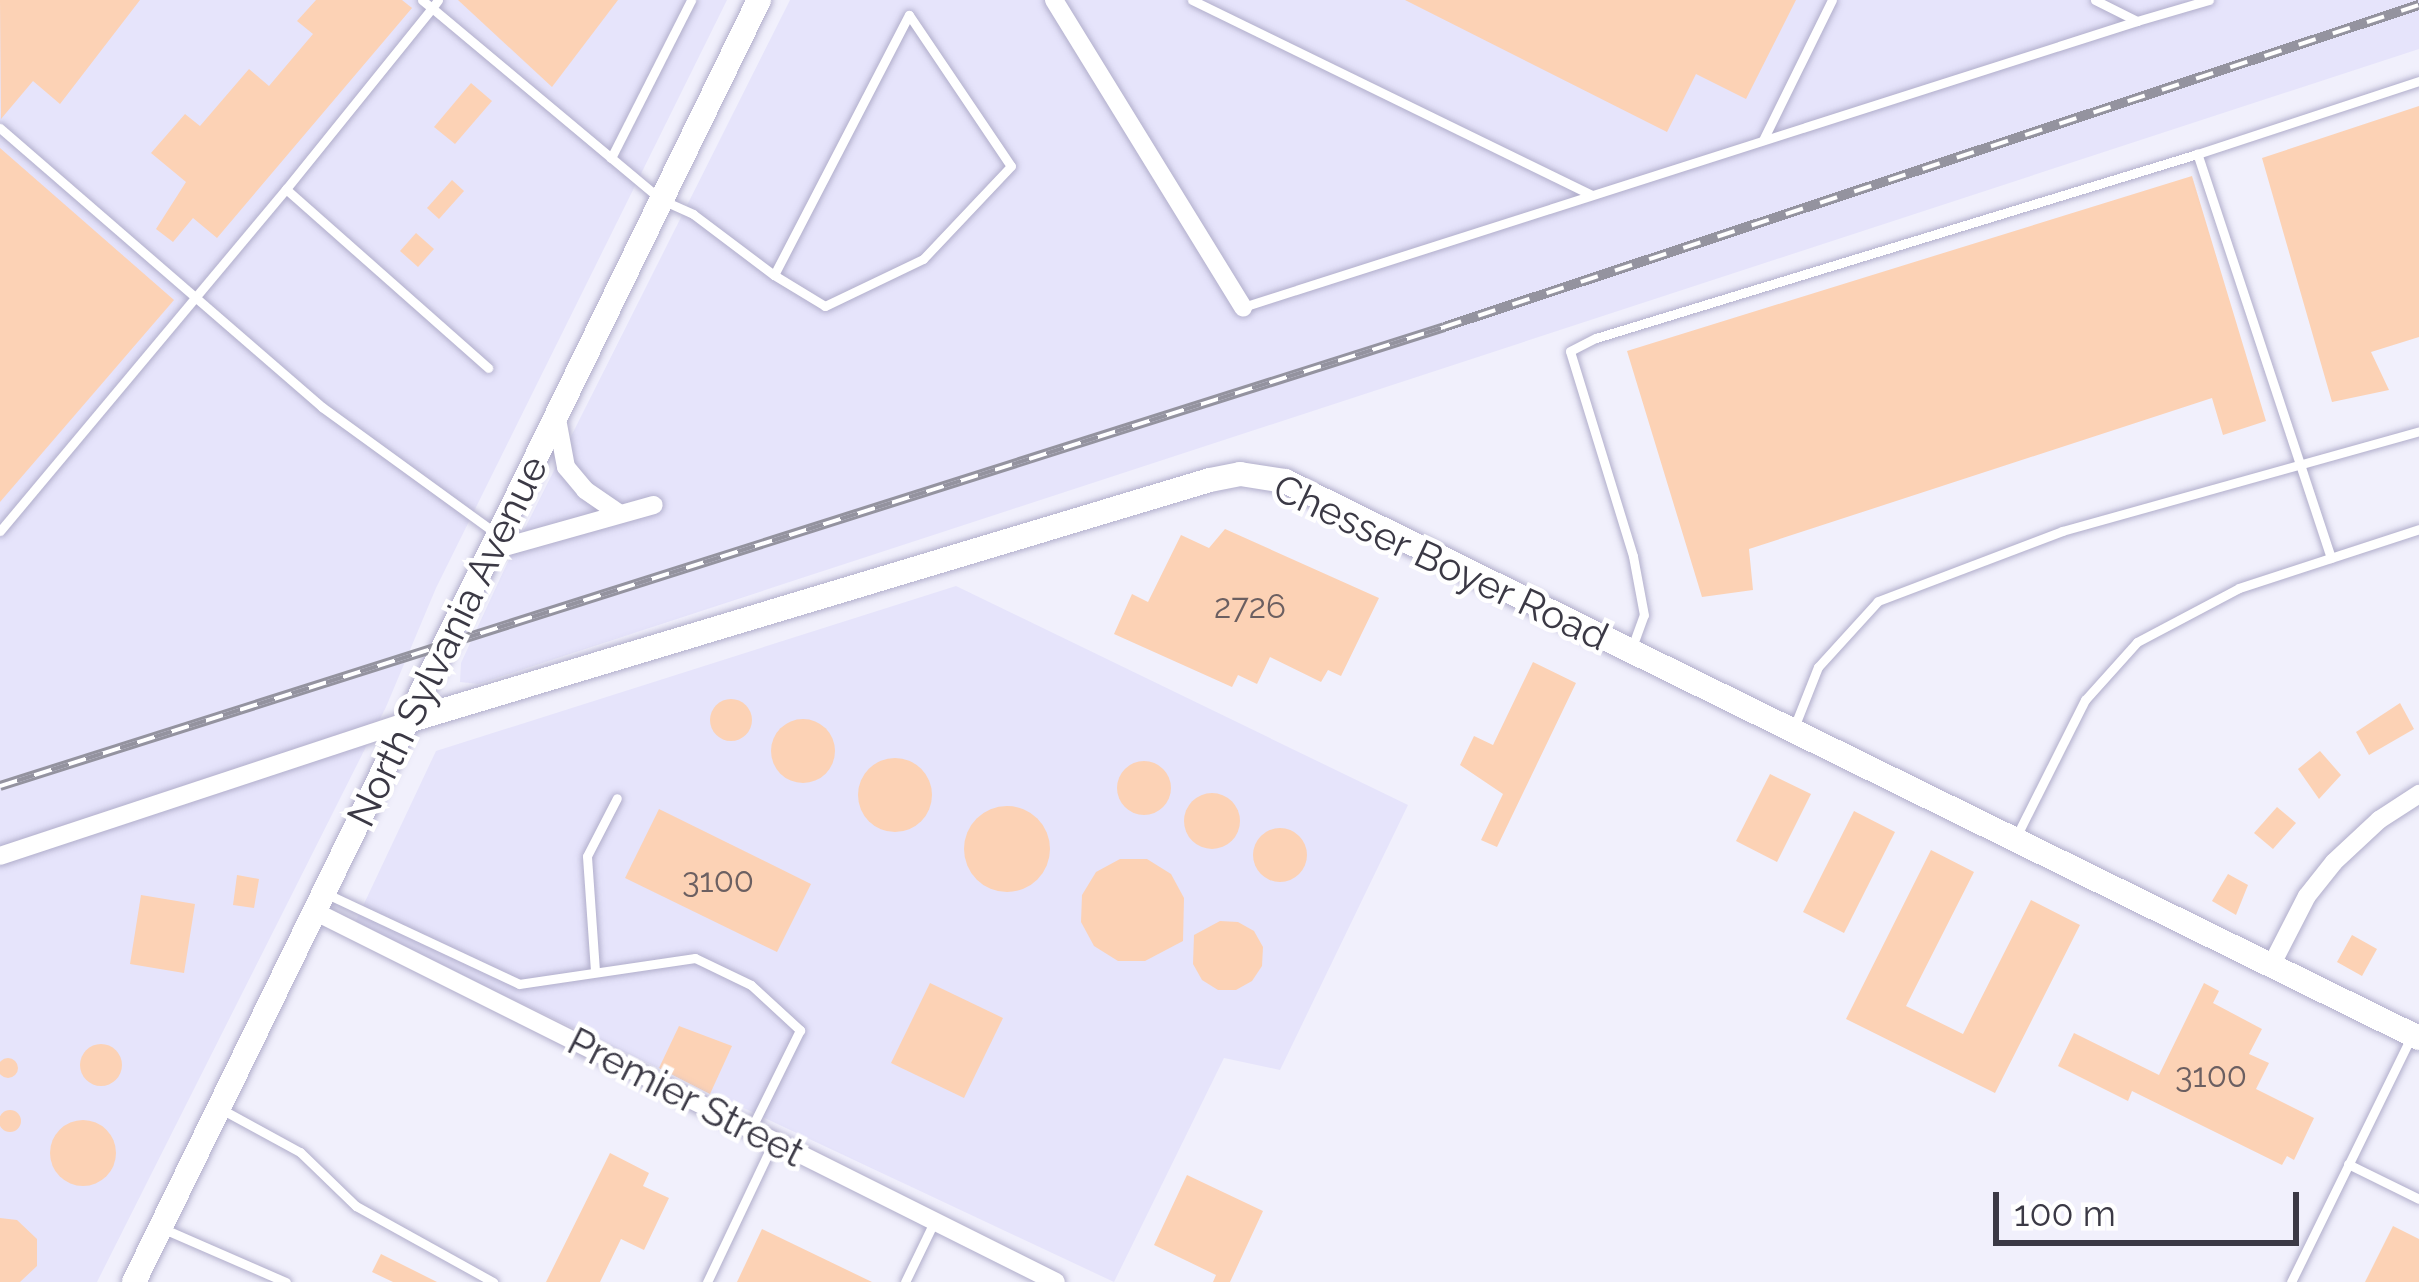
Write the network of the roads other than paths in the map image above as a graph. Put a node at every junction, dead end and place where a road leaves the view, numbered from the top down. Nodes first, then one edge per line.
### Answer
1 (422, 0) edge
2 (691, 0) edge
3 (759, 0) edge
4 (1054, 0) edge
5 (1192, 0) edge
6 (1832, 0) edge
7 (2095, 0) edge
8 (2209, 0) edge
9 (435, 4) edge
10 (2137, 21) junction
11 (2419, 81) edge
12 (0, 128) edge
13 (1763, 140) junction
14 (2197, 154) junction
15 (611, 158) junction
16 (286, 189) junction
17 (1591, 195) junction
18 (662, 200) junction
19 (774, 275) junction
20 (193, 295) junction
21 (1243, 307) joint
22 (488, 368) dead end
23 (557, 414) junction
24 (2419, 431) edge
25 (2300, 467) junction
26 (654, 505) dead end
27 (620, 514) junction
28 (2419, 529) edge
29 (0, 530) edge
30 (494, 543) junction
31 (2331, 558) junction
32 (1631, 650) junction
33 (408, 721) junction
34 (1793, 730) junction
35 (2419, 794) edge
36 (617, 798) dead end
37 (2015, 838) junction
38 (0, 856) edge
39 (321, 902) junction
40 (2272, 964) junction
41 (595, 970) junction
42 (2415, 1036) edge
43 (217, 1107) junction
44 (751, 1130) junction
45 (774, 1141) junction
46 (2348, 1164) junction
47 (2419, 1198) edge
48 (934, 1221) junction
49 (160, 1227) junction
50 (134, 1282) edge
51 (286, 1282) edge
52 (493, 1282) edge
53 (707, 1282) edge
54 (905, 1282) edge
55 (1056, 1282) edge
56 (2291, 1282) edge

1 - 9 lane
2 - 15 lane
3 - 18 street, North Sylvania Avenue
4 - 21 street
5 - 17 lane
6 - 13 lane
7 - 10 lane
8 - 10 lane
9 - 15 lane
9 - 16 lane
10 - 13 lane
11 - 14 lane
12 - 20 lane
13 - 17 lane
14 - 25 lane
14 - 32 lane
15 - 18 lane
16 - 20 lane
16 - 22 lane
17 - 21 lane
18 - 19 lane
18 - 23 street, North Sylvania Avenue
19 - 19 lane
20 - 29 lane
20 - 30 lane
23 - 27 street
23 - 30 street, North Sylvania Avenue
24 - 25 lane
25 - 31 lane
25 - 34 lane
26 - 27 street
27 - 30 street
28 - 31 lane
30 - 33 street, North Sylvania Avenue
31 - 37 lane
32 - 33 street, Chesser Boyer Road
32 - 34 street, Chesser Boyer Road
33 - 38 street
33 - 39 street, North Sylvania Avenue
34 - 37 street, Chesser Boyer Road
35 - 40 street
36 - 41 lane
37 - 40 street, Chesser Boyer Road
39 - 41 lane
39 - 43 street, North Sylvania Avenue
39 - 44 street, Premier Street
40 - 42 street, Chesser Boyer Road
41 - 44 lane
42 - 46 lane
43 - 49 street, North Sylvania Avenue
43 - 52 lane
44 - 45 street, Premier Street
45 - 48 street, Premier Street
45 - 53 lane
46 - 47 lane
46 - 56 lane
48 - 54 lane
48 - 55 street, Premier Street
49 - 50 street, North Sylvania Avenue
49 - 51 lane

